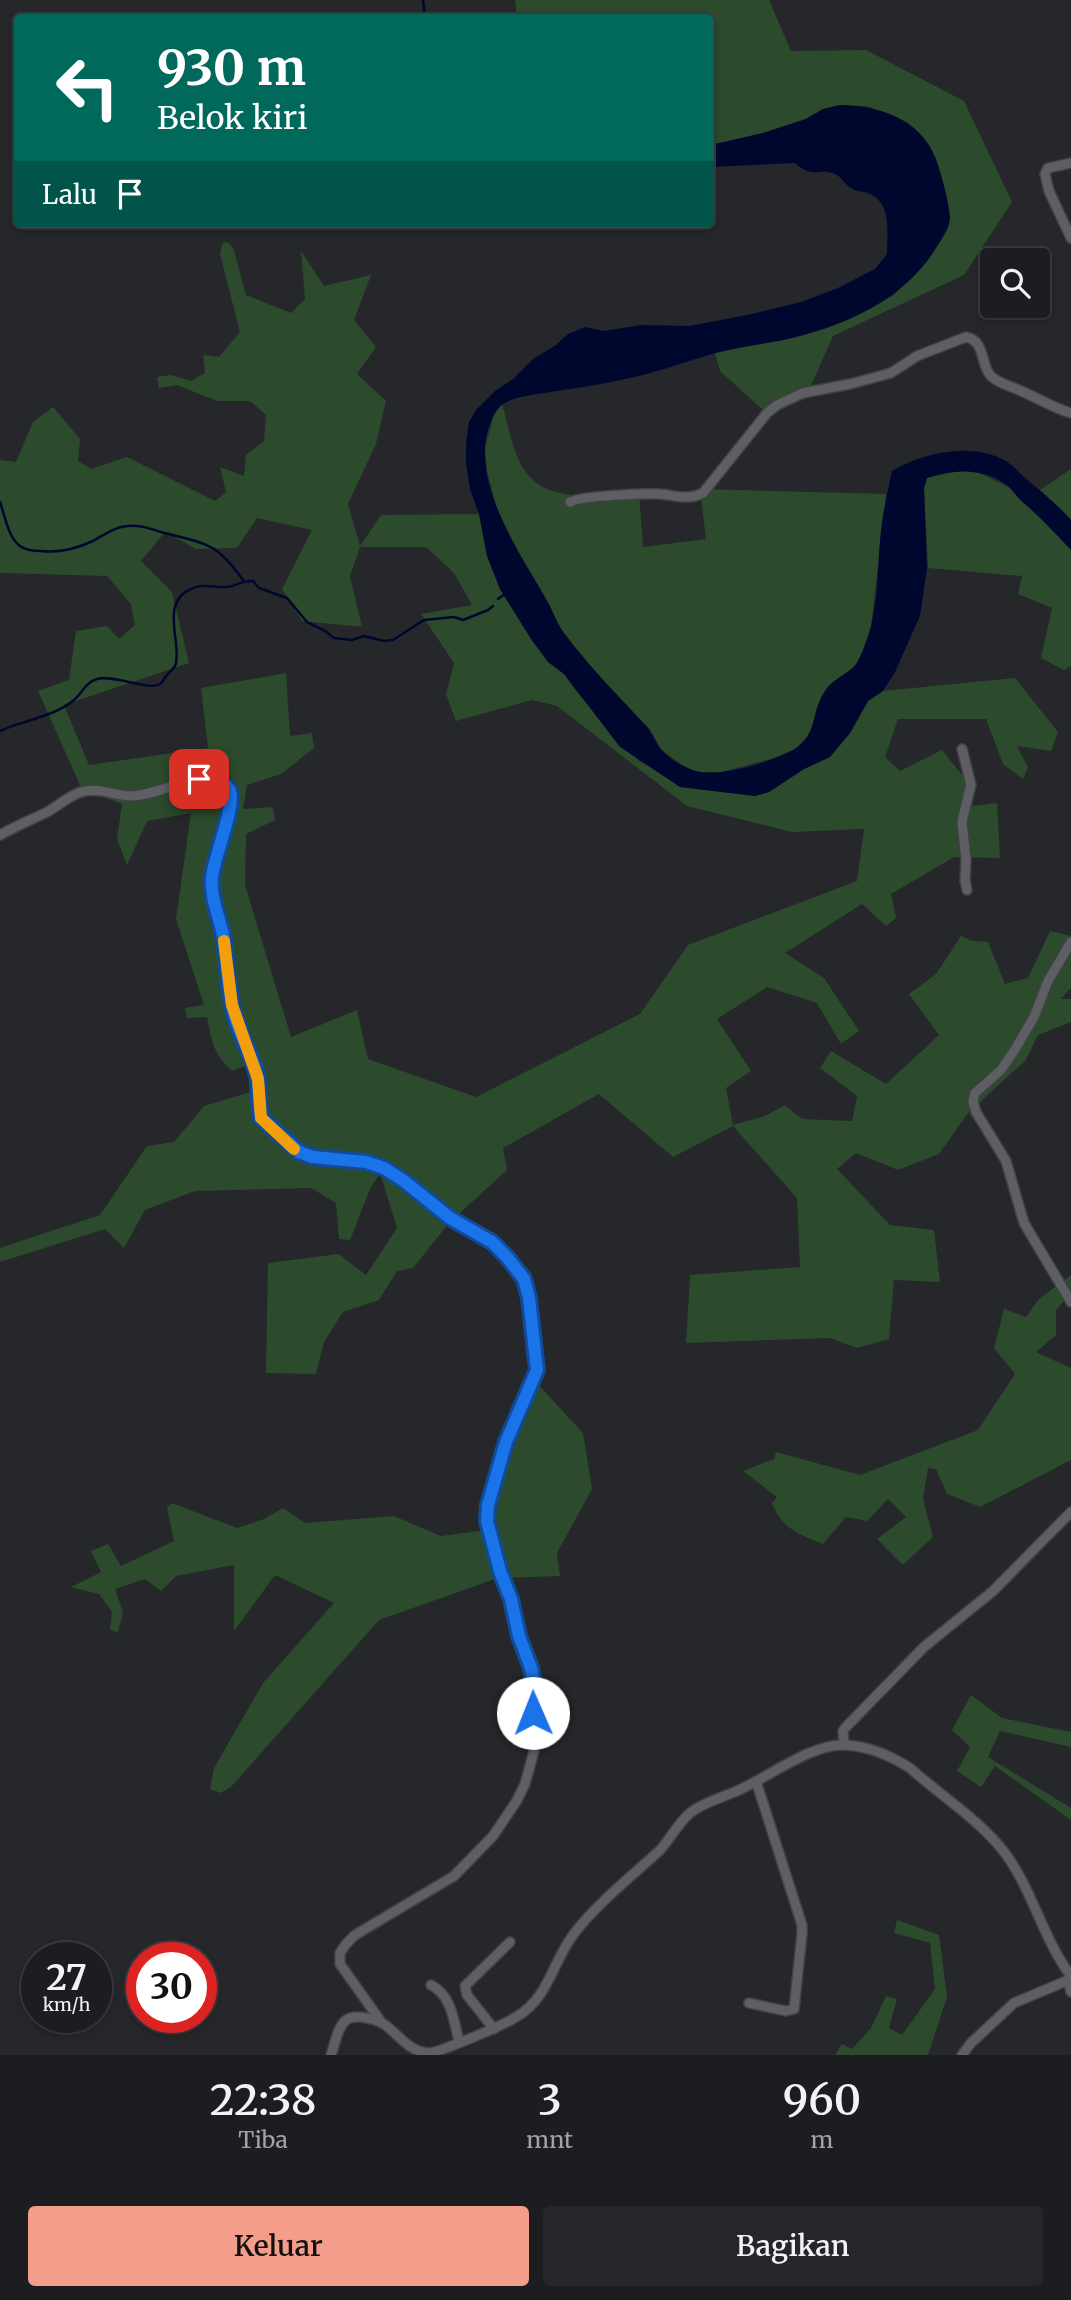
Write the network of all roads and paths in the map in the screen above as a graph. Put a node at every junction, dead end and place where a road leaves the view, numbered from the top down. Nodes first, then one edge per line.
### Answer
1 (1071, 163) edge
2 (1071, 238) edge
3 (1071, 412) edge
4 (570, 502) dead end
5 (962, 749) dead end
6 (0, 835) edge
7 (967, 890) dead end
8 (1071, 942) edge
9 (1071, 1302) edge
10 (1071, 1512) edge
11 (844, 1744) junction
12 (756, 1781) junction
13 (510, 1942) dead end
14 (1070, 1978) edge
15 (431, 1984) dead end
16 (1071, 1992) edge
17 (749, 2003) dead end
18 (382, 2023) junction
19 (494, 2029) junction
20 (459, 2041) junction
21 (433, 2054) edge
22 (331, 2055) edge
23 (962, 2055) edge

1 - 2 street
3 - 4 street
5 - 7 street
6 - 18 street
8 - 9 street
10 - 11 street
11 - 12 street
11 - 14 street
12 - 17 street
12 - 19 street
13 - 19 street
14 - 16 street
14 - 23 street
15 - 20 street
18 - 21 street
18 - 22 street
19 - 20 street
20 - 21 street

